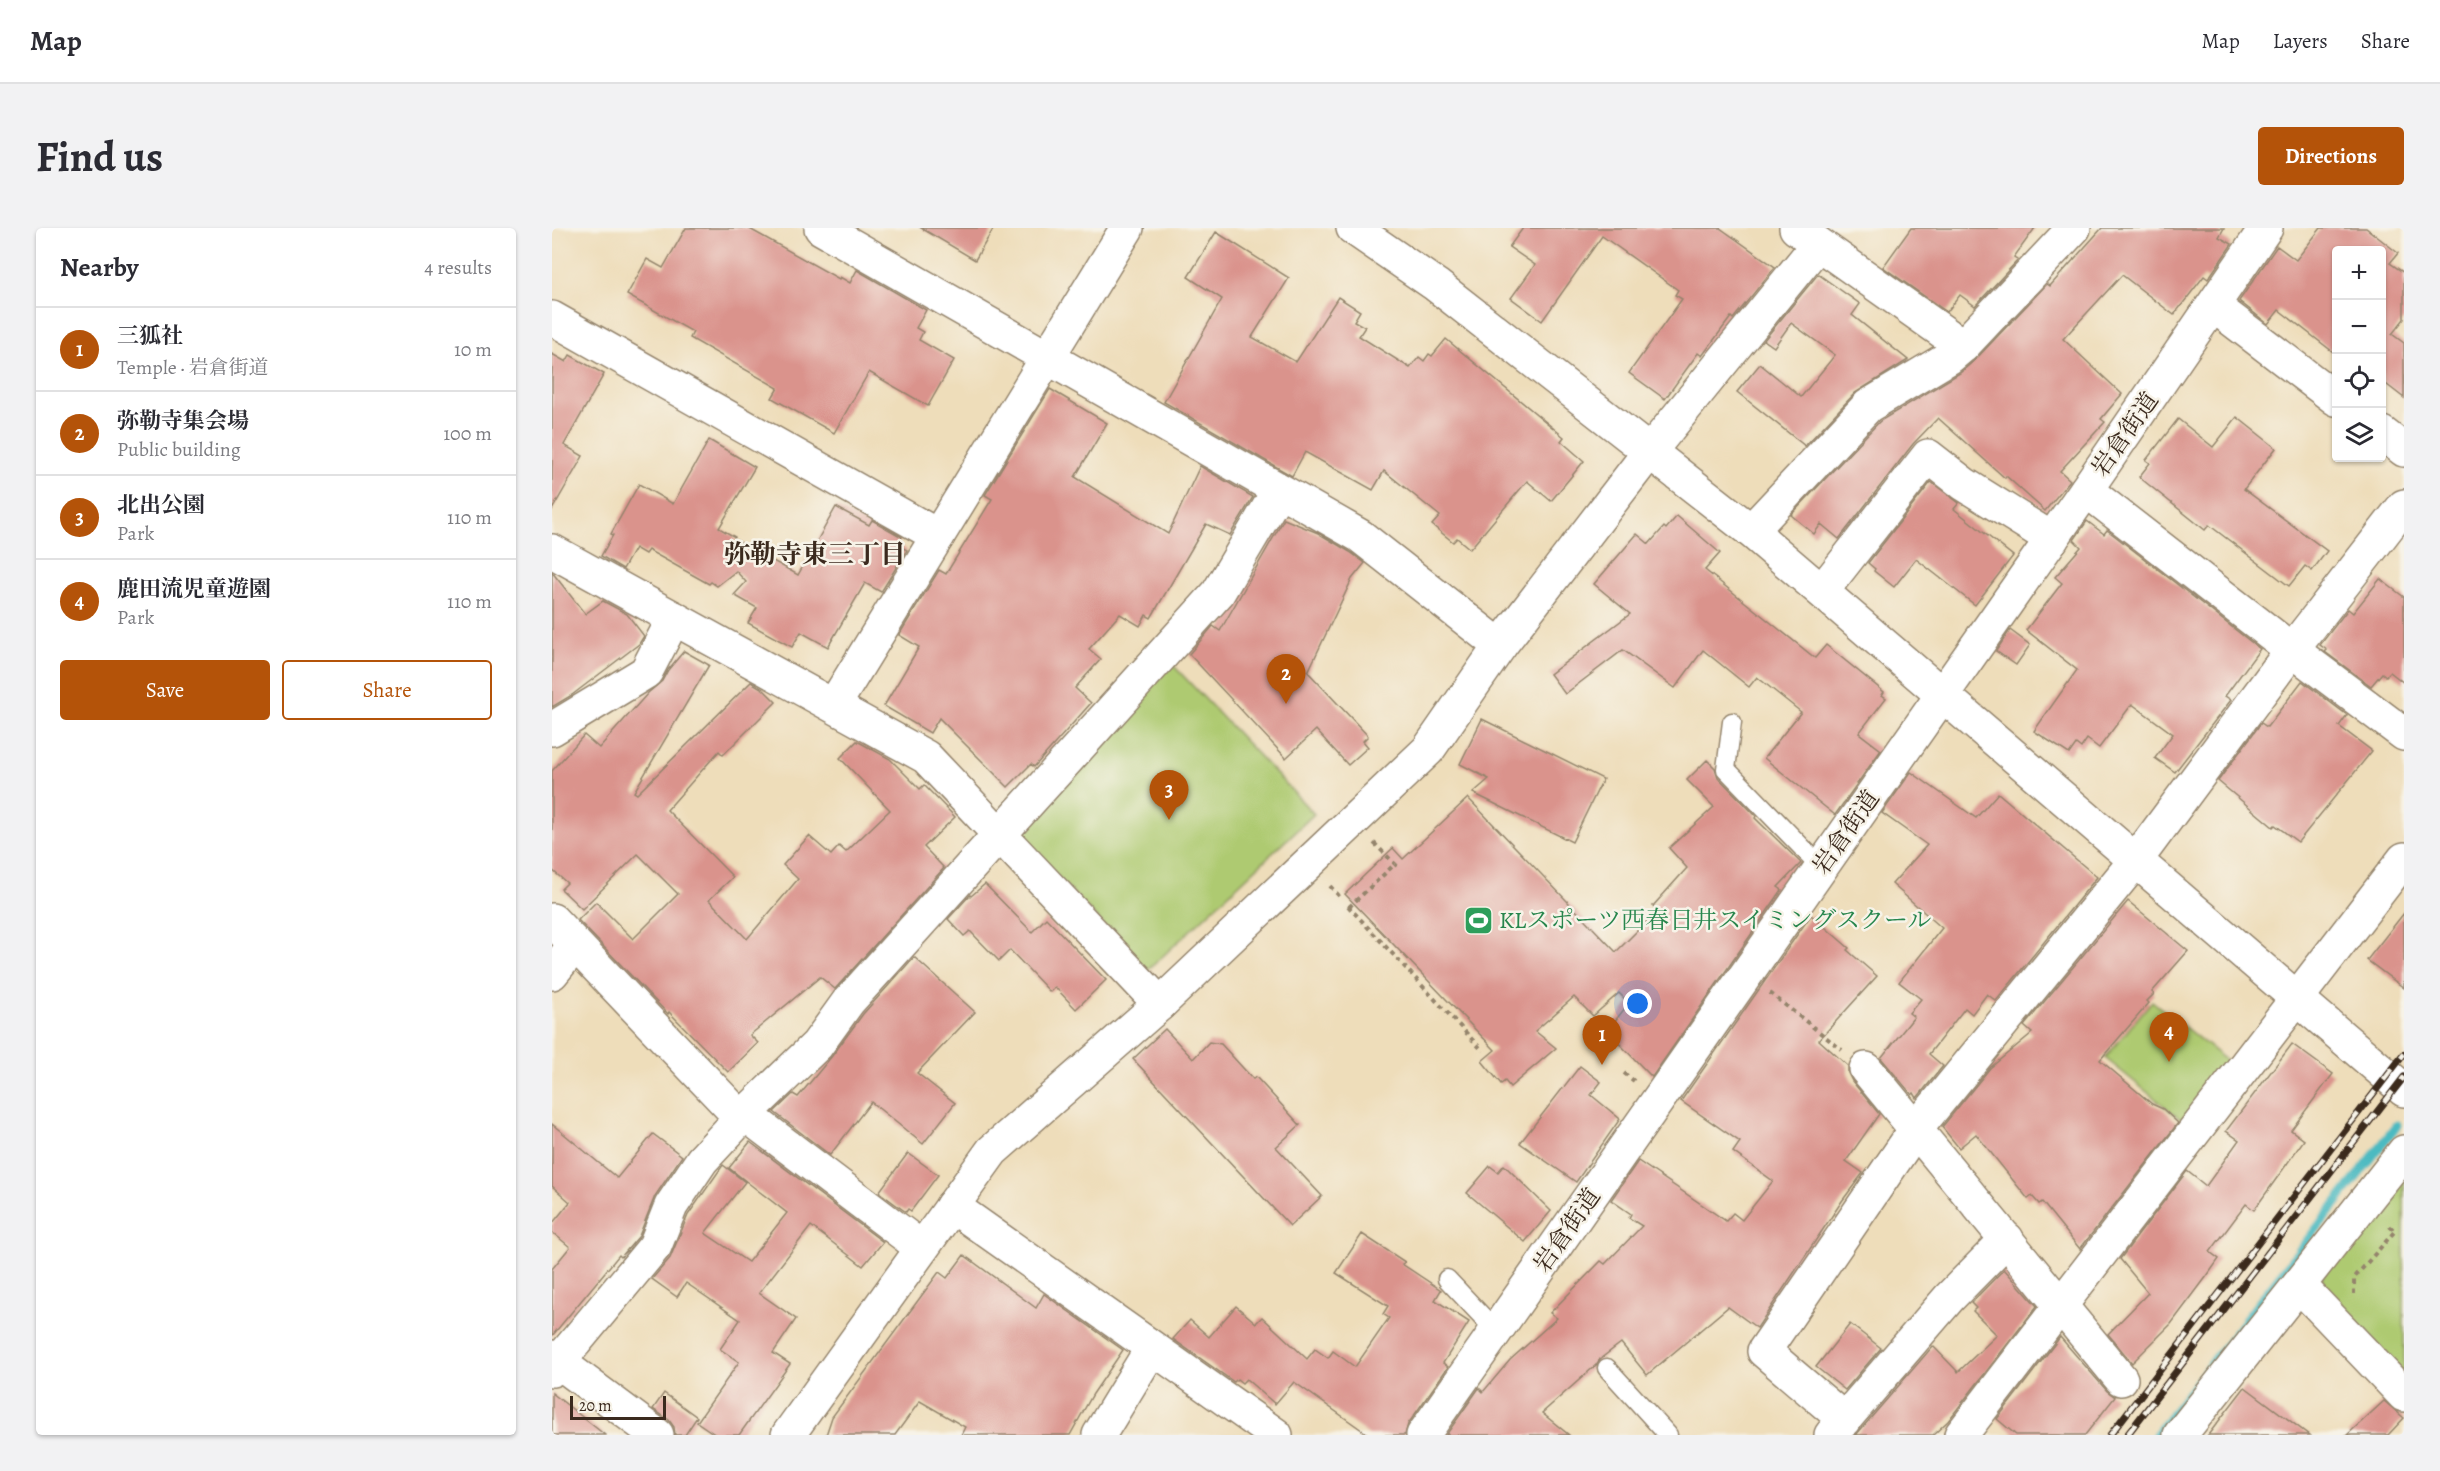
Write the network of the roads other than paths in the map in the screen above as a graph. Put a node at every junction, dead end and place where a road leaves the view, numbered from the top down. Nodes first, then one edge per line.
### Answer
1 (821, 228) edge
2 (1127, 228) edge
3 (1353, 228) edge
4 (2074, 228) edge
5 (2266, 228) edge
6 (1807, 236) edge
7 (2214, 306) junction
8 (552, 318) edge
9 (1963, 346) junction
10 (1048, 357) junction
11 (2332, 395) edge
12 (2386, 436) edge
13 (2404, 450) edge
14 (1650, 451) junction
15 (1279, 490) junction
16 (2086, 490) junction
17 (2404, 506) edge
18 (1751, 531) junction
19 (938, 536) junction
20 (2052, 539) junction
21 (552, 551) edge
22 (1822, 591) junction
23 (674, 618) junction
24 (1500, 646) junction
25 (2292, 650) junction
26 (1943, 694) junction
27 (834, 705) junction
28 (1732, 722) dead end
29 (552, 729) edge
30 (2404, 734) edge
31 (999, 836) junction
32 (2404, 859) edge
33 (2136, 860) junction
34 (1821, 867) junction
35 (552, 920) edge
36 (575, 945) junction
37 (552, 973) edge
38 (2298, 999) junction
39 (1160, 1004) junction
40 (1866, 1069) road end
41 (2404, 1090) edge
42 (743, 1116) junction
43 (1916, 1129) junction
44 (2404, 1152) edge
45 (952, 1206) junction
46 (2007, 1239) junction
47 (922, 1248) junction
48 (1447, 1279) dead end
49 (2299, 1285) junction
50 (2062, 1305) junction
51 (1496, 1331) junction
52 (1152, 1348) junction
53 (555, 1363) edge
54 (1607, 1368) dead end
55 (2121, 1379) dead end
56 (2404, 1395) edge
57 (1838, 1428) edge
58 (657, 1435) edge
59 (788, 1435) edge
60 (1099, 1435) edge
61 (1276, 1435) edge
62 (1423, 1435) edge
63 (1668, 1435) edge
64 (1961, 1435) edge
65 (2180, 1435) edge

1 - 10 street
2 - 10 street
3 - 14 street
4 - 9 street
5 - 7 street, 岩倉街道
6 - 9 street
6 - 14 street
7 - 11 street
7 - 16 street, 岩倉街道
8 - 19 street
9 - 18 street
10 - 15 street
10 - 19 street
12 - 13 street
14 - 18 street
14 - 24 street
15 - 24 street
15 - 31 street
16 - 20 street, 岩倉街道
16 - 25 street
17 - 25 street
18 - 22 street
19 - 27 street
20 - 22 street
20 - 26 street, 岩倉街道
21 - 23 street
22 - 26 street
23 - 27 street
23 - 29 street
24 - 39 street
25 - 30 street
25 - 33 street
26 - 33 street
26 - 34 street, 岩倉街道
27 - 31 street
28 - 34 lane
31 - 39 street
31 - 42 street
32 - 38 street
33 - 38 street
33 - 43 street
34 - 51 street, 岩倉街道
35 - 36 street
36 - 37 street
36 - 42 street
38 - 41 street
38 - 50 street
39 - 45 street
40 - 43 street
42 - 47 street
42 - 53 street
43 - 46 street
43 - 57 street
44 - 49 street
45 - 47 street
45 - 52 street
46 - 50 street
46 - 57 street
47 - 59 street
48 - 51 lane
49 - 56 street
49 - 65 street
50 - 55 street
50 - 64 street
51 - 62 street, 岩倉街道
52 - 60 street
52 - 61 street
53 - 58 street
54 - 63 lane

